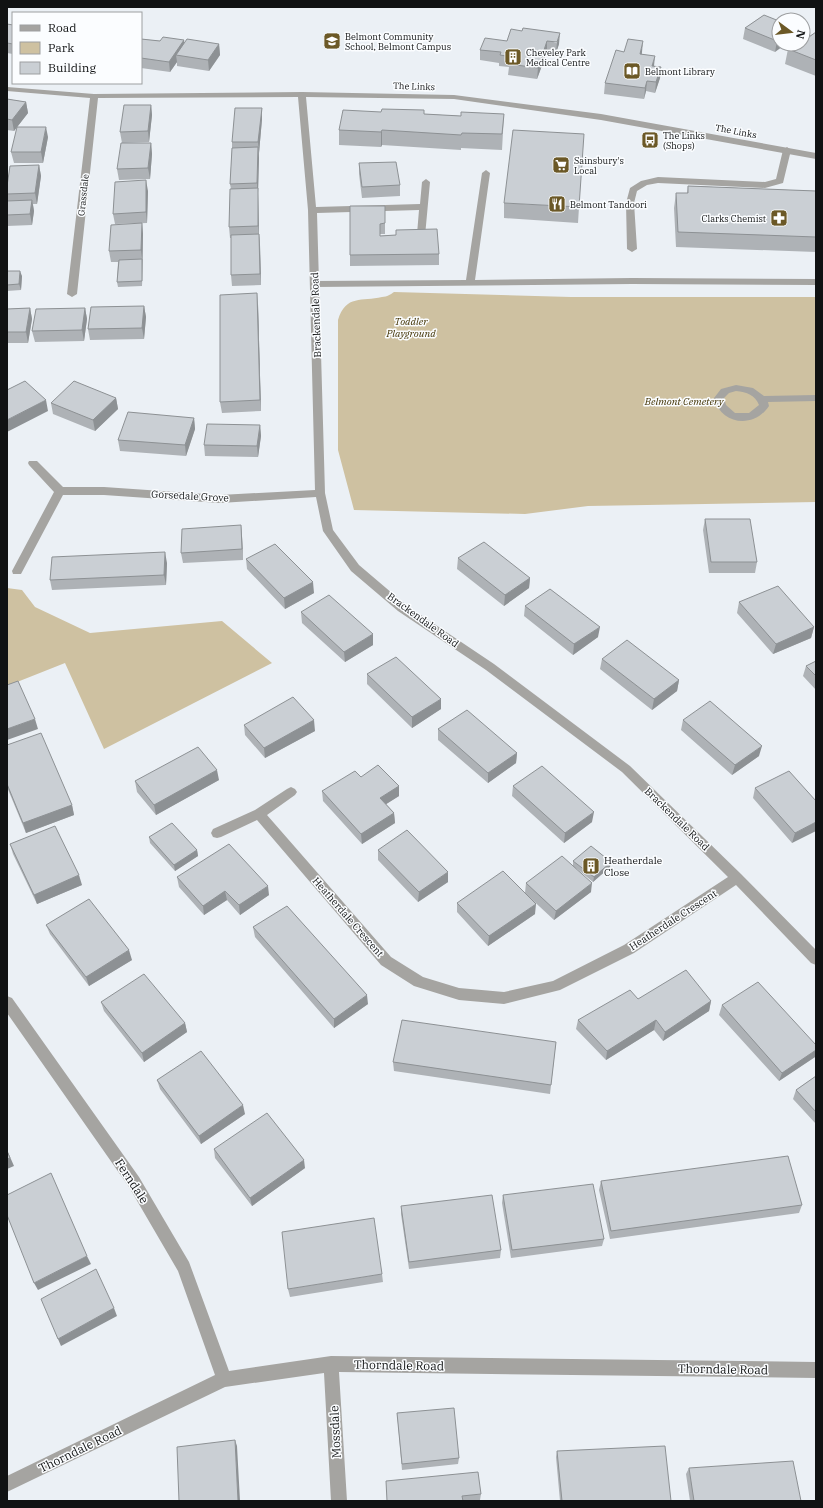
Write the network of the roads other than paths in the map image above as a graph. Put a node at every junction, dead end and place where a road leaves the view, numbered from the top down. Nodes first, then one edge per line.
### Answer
1 (7, 89) edge
2 (302, 94) junction
3 (94, 96) junction
4 (787, 150) junction
5 (816, 156) edge
6 (486, 173) dead end
7 (426, 182) dead end
8 (424, 208) junction
9 (312, 210) junction
10 (422, 234) edge
11 (632, 249) dead end
12 (816, 282) edge
13 (470, 283) junction
14 (315, 284) junction
15 (72, 294) dead end
16 (816, 398) edge
17 (762, 399) dead end
18 (33, 463) dead end
19 (60, 491) junction
20 (320, 493) junction
21 (17, 571) dead end
22 (291, 792) dead end
23 (259, 814) junction
24 (218, 833) dead end
25 (737, 878) junction
26 (816, 959) edge
27 (7, 1002) edge
28 (331, 1364) junction
29 (816, 1370) edge
30 (224, 1378) junction
31 (7, 1484) edge
32 (339, 1501) edge

1 - 3 street, The Links
2 - 3 street, The Links
2 - 4 street, The Links
2 - 9 street, Brackendale Road
3 - 15 street, Grassdale
4 - 5 street, The Links
4 - 11 street
6 - 13 street
7 - 8 street
8 - 9 street
8 - 10 street
9 - 14 street, Brackendale Road
12 - 13 street
13 - 14 street
14 - 20 street, Brackendale Road
16 - 17 street
18 - 19 street
19 - 20 street, Gorsedale Grove
19 - 21 street
20 - 25 street, Brackendale Road
22 - 23 street
23 - 24 street
23 - 25 street, Heatherdale Crescent
25 - 26 street, Brackendale Road
27 - 30 street, Ferndale
28 - 29 street, Thorndale Road
28 - 30 street, Thorndale Road
28 - 32 street, Mossdale
30 - 31 street, Thorndale Road

